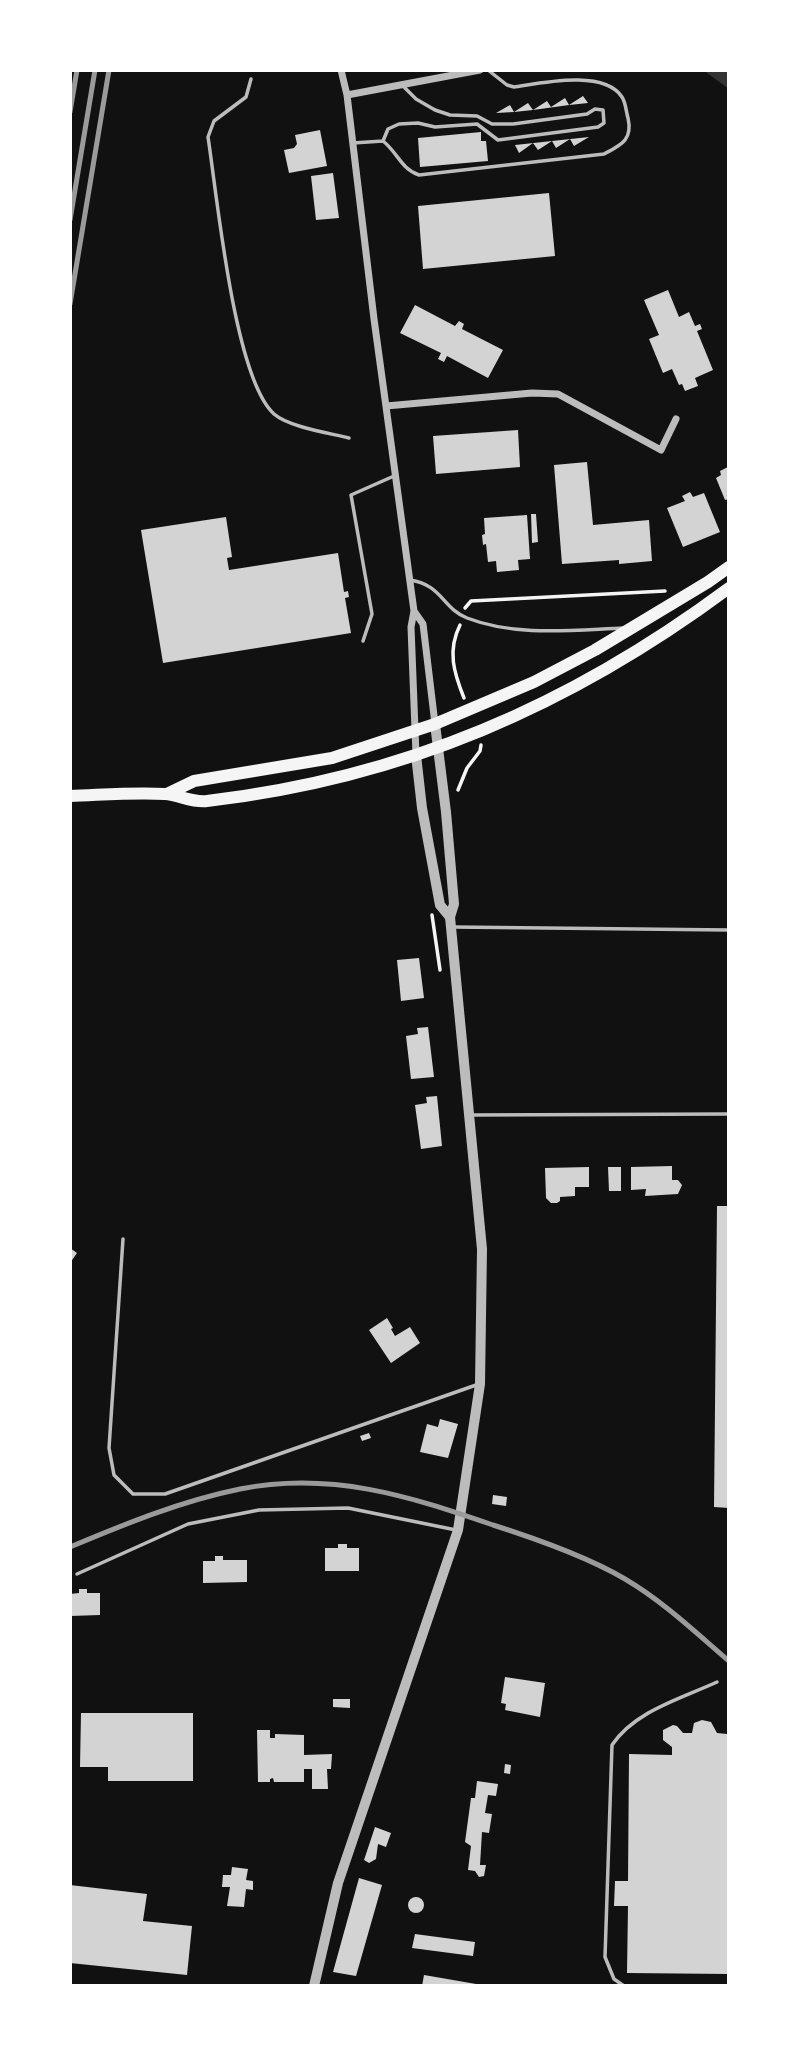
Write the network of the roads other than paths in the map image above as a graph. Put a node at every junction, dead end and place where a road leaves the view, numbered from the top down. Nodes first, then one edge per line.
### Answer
1 (341, 70) edge
2 (480, 70) edge
3 (488, 70) edge
4 (251, 79) dead end
5 (402, 84) junction
6 (347, 94) junction
7 (383, 141) junction
8 (353, 143) junction
9 (386, 406) junction
10 (676, 419) dead end
11 (349, 438) dead end
12 (396, 476) junction
13 (729, 566) edge
14 (408, 580) junction
15 (729, 588) edge
16 (414, 611) junction
17 (637, 627) junction
18 (363, 641) dead end
19 (435, 724) junction
20 (414, 731) junction
21 (437, 748) junction
22 (416, 755) junction
23 (167, 794) junction
24 (70, 796) edge
25 (451, 922) junction
26 (729, 930) edge
27 (729, 1114) edge
28 (468, 1115) junction
29 (123, 1239) dead end
30 (480, 1384) junction
31 (458, 1530) junction
32 (76, 1574) dead end
33 (717, 1682) dead end
34 (314, 1986) edge
35 (624, 1986) edge

1 - 6 street
2 - 5 street
3 - 7 lane
4 - 11 lane
5 - 6 street
5 - 7 lane
6 - 8 street
7 - 8 lane
8 - 9 street
9 - 10 street
9 - 12 street
12 - 14 street
12 - 18 lane
13 - 17 main road
14 - 16 street
14 - 17 lane
15 - 21 main road
16 - 19 street
16 - 20 street
17 - 19 main road
19 - 20 main road
19 - 21 street
20 - 22 street
20 - 23 main road
21 - 22 main road
21 - 25 street
22 - 23 main road
22 - 25 street
23 - 24 main road
25 - 26 lane
25 - 28 street
27 - 28 lane
28 - 30 street
29 - 30 lane
30 - 31 street
31 - 32 lane
31 - 34 street
33 - 35 lane

